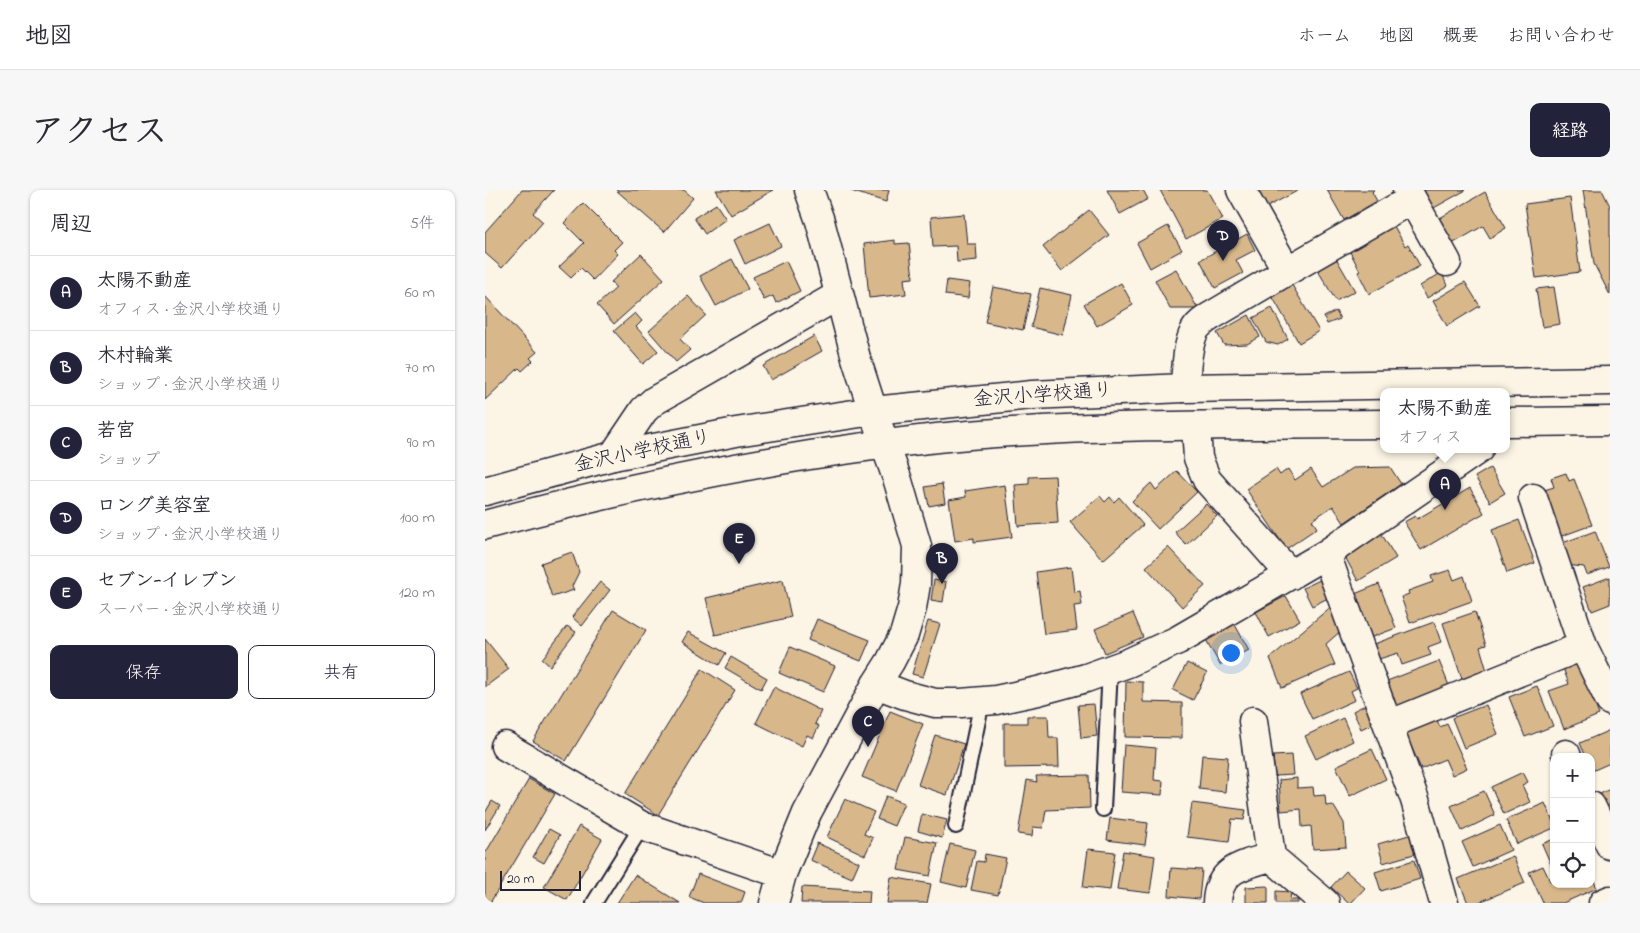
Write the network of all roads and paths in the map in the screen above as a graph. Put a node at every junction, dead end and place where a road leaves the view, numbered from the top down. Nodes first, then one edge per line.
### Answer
1 (809, 190) edge
2 (1241, 190) edge
3 (1410, 194) edge
4 (1447, 262) dead end
5 (1287, 270) junction
6 (839, 295) junction
7 (1610, 381) edge
8 (1184, 388) junction
9 (873, 411) junction
10 (1510, 422) edge
11 (1610, 422) edge
12 (1380, 424) edge
13 (1196, 426) junction
14 (884, 444) junction
15 (1476, 453) edge
16 (613, 456) junction
17 (485, 491) edge
18 (1533, 498) dead end
19 (485, 525) edge
20 (1326, 554) junction
21 (1291, 575) junction
22 (1583, 646) junction
23 (1110, 669) junction
24 (876, 684) junction
25 (981, 701) junction
26 (1610, 701) edge
27 (1253, 722) dead end
28 (1387, 725) junction
29 (505, 746) dead end
30 (1103, 808) dead end
31 (1595, 814) edge
32 (642, 826) junction
33 (956, 826) dead end
34 (1610, 845) edge
35 (1271, 857) junction
36 (782, 874) junction
37 (1610, 900) edge
38 (594, 903) edge
39 (774, 903) edge
40 (1217, 903) edge
41 (1325, 903) edge
42 (1444, 903) edge
43 (1603, 903) edge

1 - 6 street
2 - 5 street
3 - 4 street
3 - 5 street
5 - 8 street
6 - 9 street
6 - 16 street
7 - 8 street, 金沢小学校通り
8 - 9 street, 金沢小学校通り
9 - 14 street
9 - 16 street, 金沢小学校通り
10 - 11 street
12 - 13 street, 金沢小学校通り
13 - 14 street, 金沢小学校通り
13 - 21 street
14 - 19 street, 金沢小学校通り
14 - 24 street
15 - 20 street
16 - 17 street, 金沢小学校通り
18 - 22 street
20 - 21 street
20 - 28 street
21 - 23 street
22 - 26 street
22 - 28 street
23 - 25 street
23 - 30 lane
24 - 25 street
24 - 36 street
25 - 33 lane
27 - 35 street
28 - 42 street
29 - 32 street
31 - 34 street
32 - 36 street
32 - 38 lane
35 - 40 street
35 - 41 street
36 - 39 street
37 - 43 street

